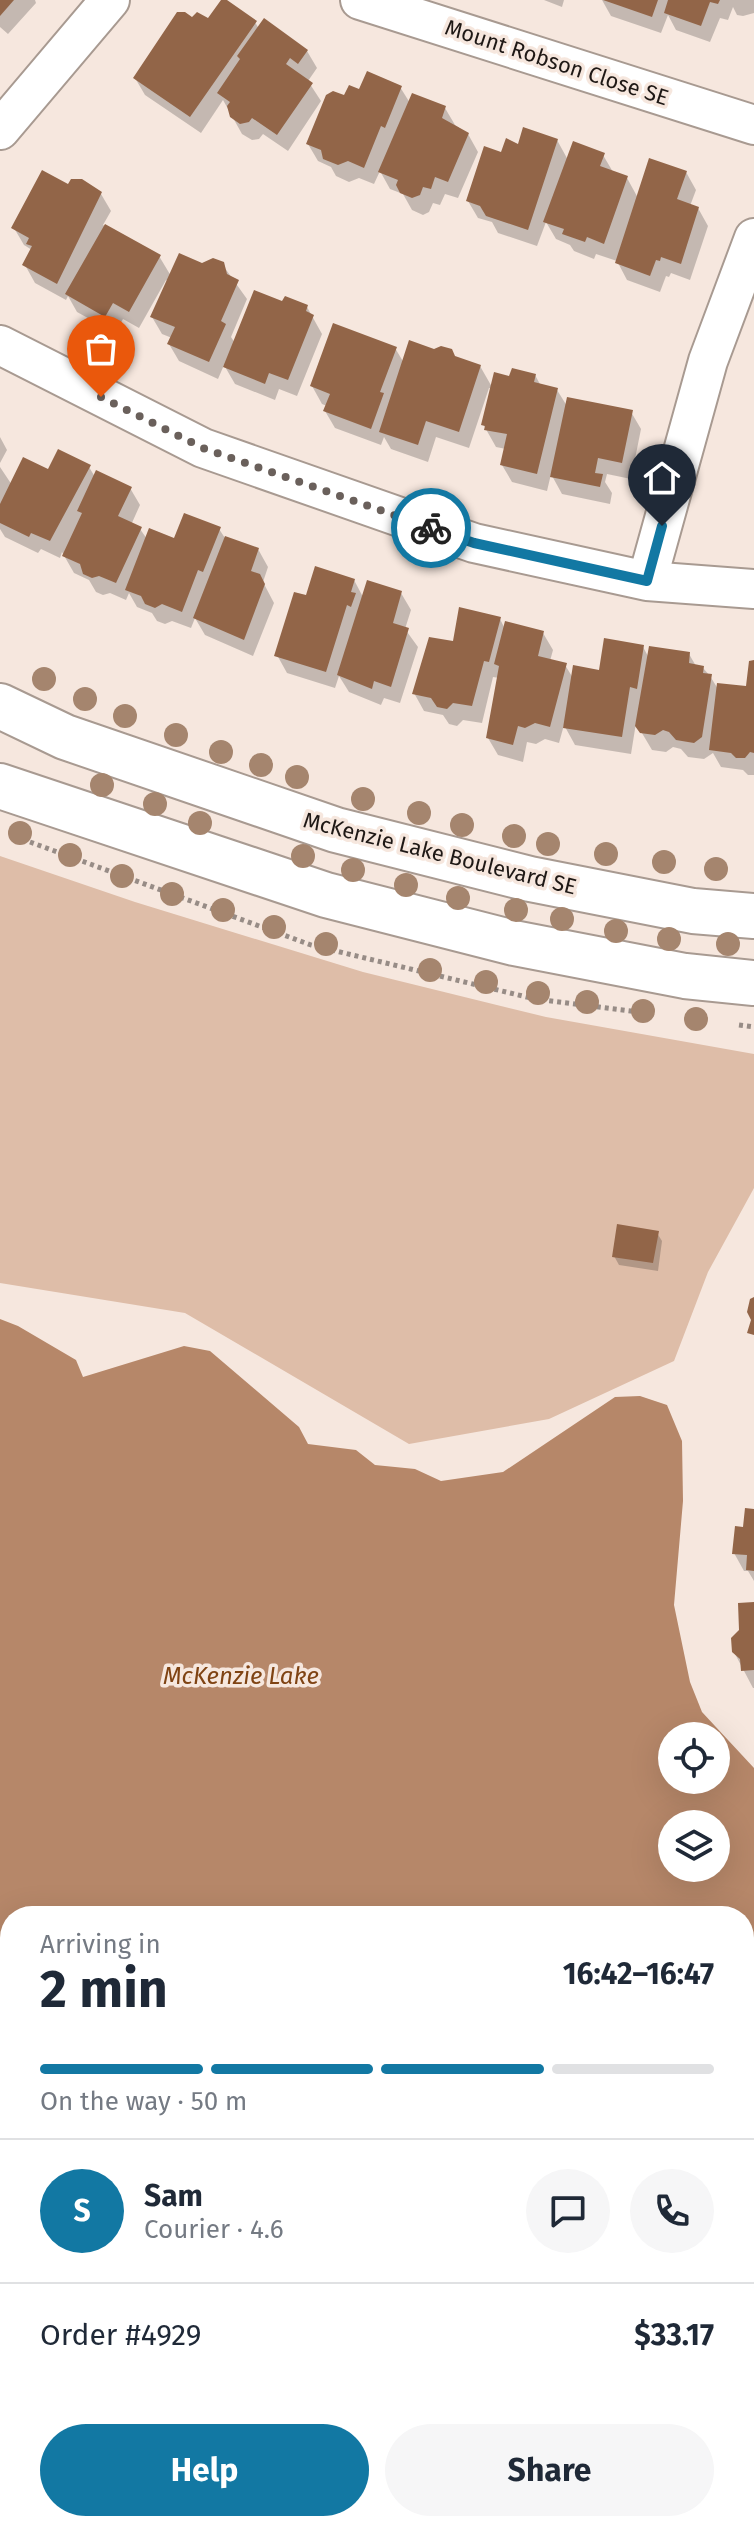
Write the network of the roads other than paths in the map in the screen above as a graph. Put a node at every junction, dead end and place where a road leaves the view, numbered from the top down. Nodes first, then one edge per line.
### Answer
1 (110, 0) edge
2 (360, 0) edge
3 (754, 125) edge
4 (0, 130) edge
5 (754, 238) edge
6 (0, 345) edge
7 (647, 581) junction
8 (754, 589) edge
9 (0, 706) edge
10 (0, 786) edge
11 (754, 916) edge
12 (754, 983) edge

1 - 4 street
2 - 3 street, Mount Robson Close SE
5 - 7 street
6 - 7 street
7 - 8 street
9 - 11 main road, McKenzie Lake Boulevard SE
10 - 12 main road

